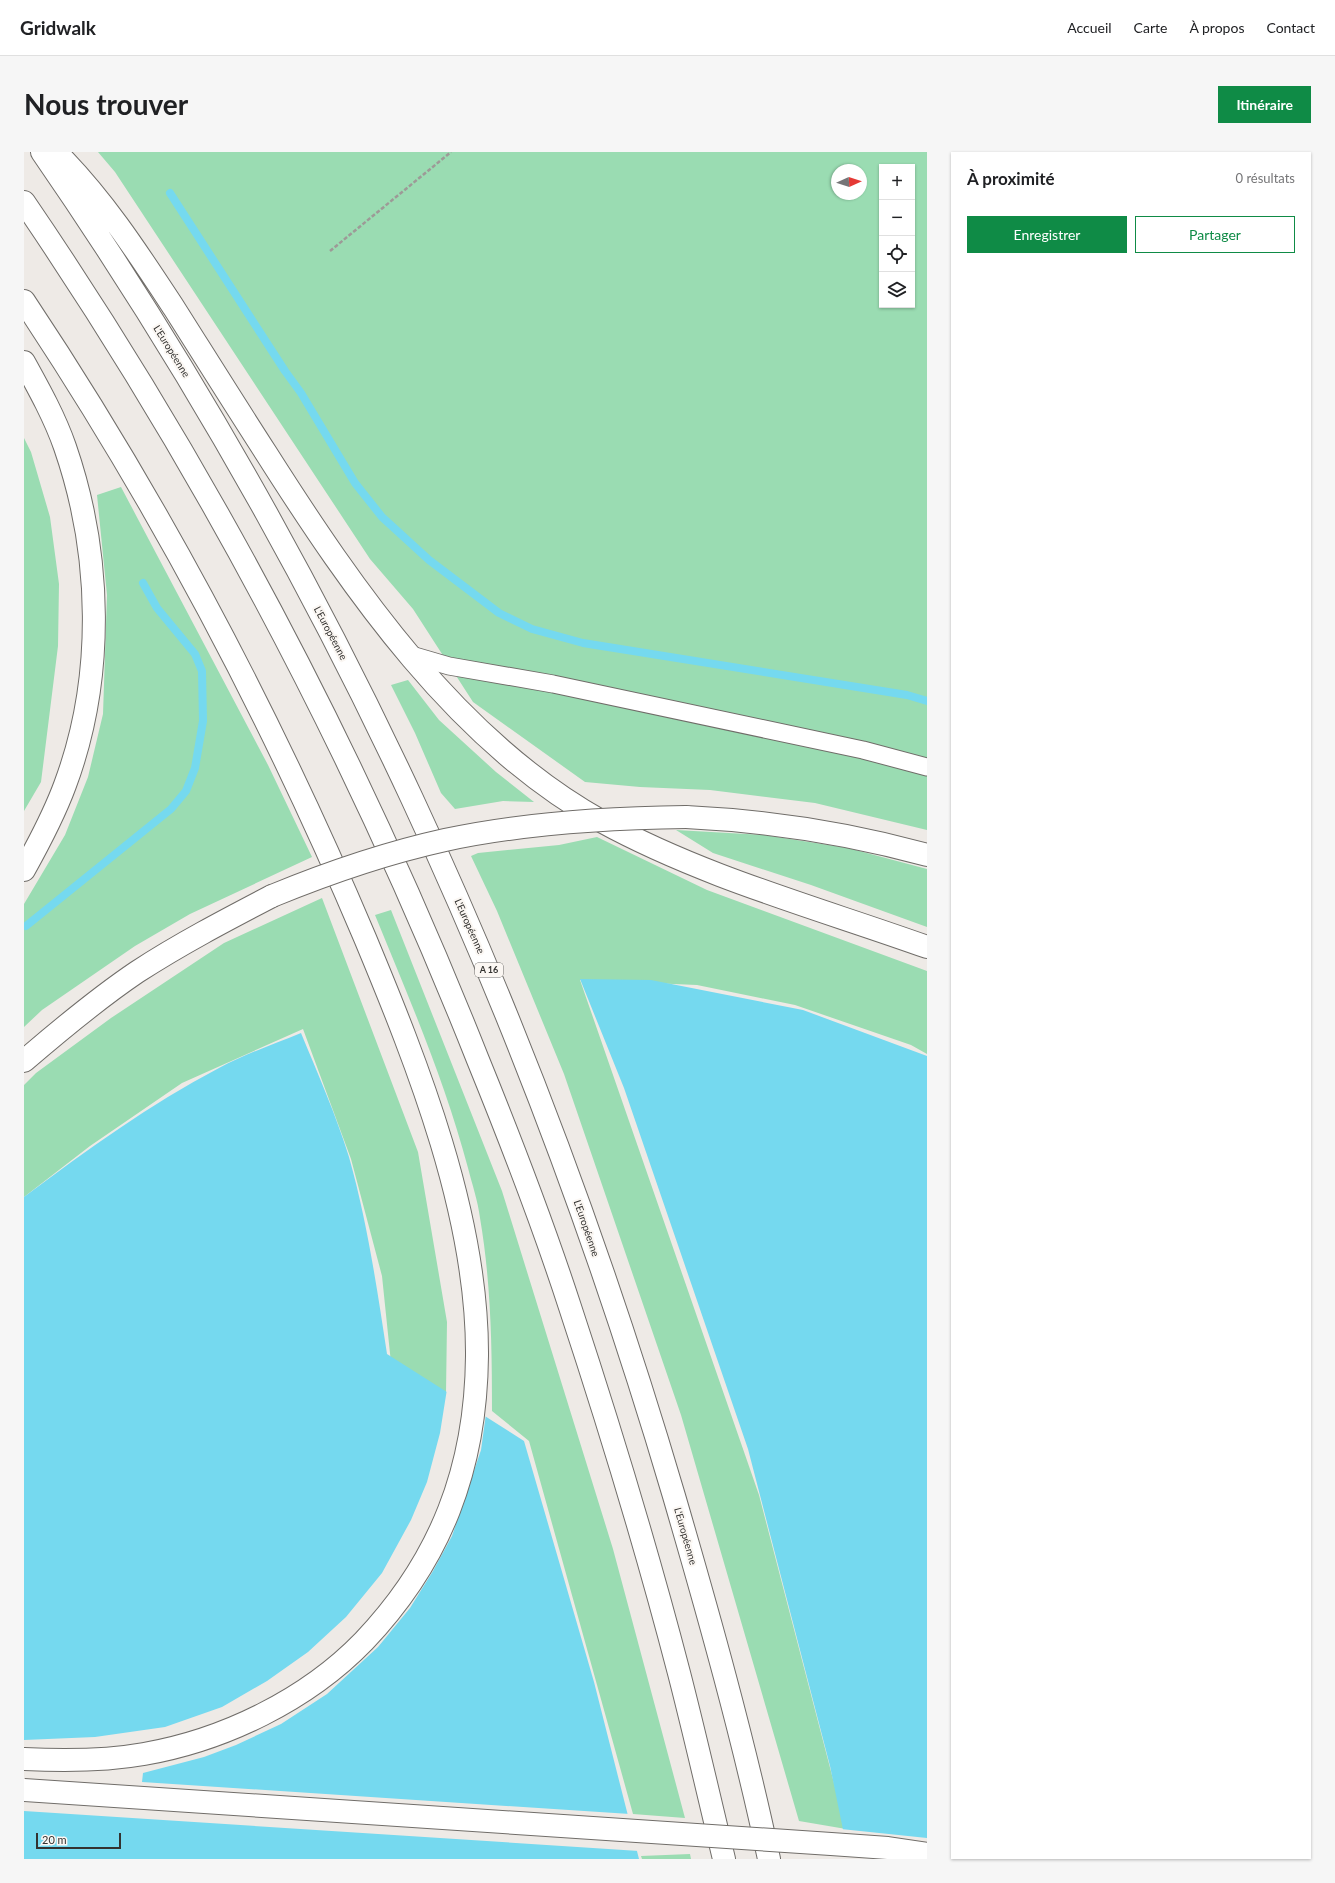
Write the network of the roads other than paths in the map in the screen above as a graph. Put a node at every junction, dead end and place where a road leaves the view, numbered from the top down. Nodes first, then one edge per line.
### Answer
1 (42, 152) edge
2 (56, 152) edge
3 (24, 202) edge
4 (24, 301) edge
5 (24, 362) edge
6 (408, 654) junction
7 (927, 767) edge
8 (927, 855) edge
9 (24, 870) edge
10 (927, 947) edge
11 (24, 1061) edge
12 (24, 1759) edge
13 (24, 1790) edge
14 (927, 1854) edge
15 (724, 1859) edge
16 (770, 1859) edge

1 - 16 highway, L'Européenne / A 16
2 - 6 highway
3 - 15 highway
4 - 12 highway
5 - 9 highway
6 - 7 lane
6 - 10 highway
8 - 11 highway, bridge
13 - 14 highway, bridge

